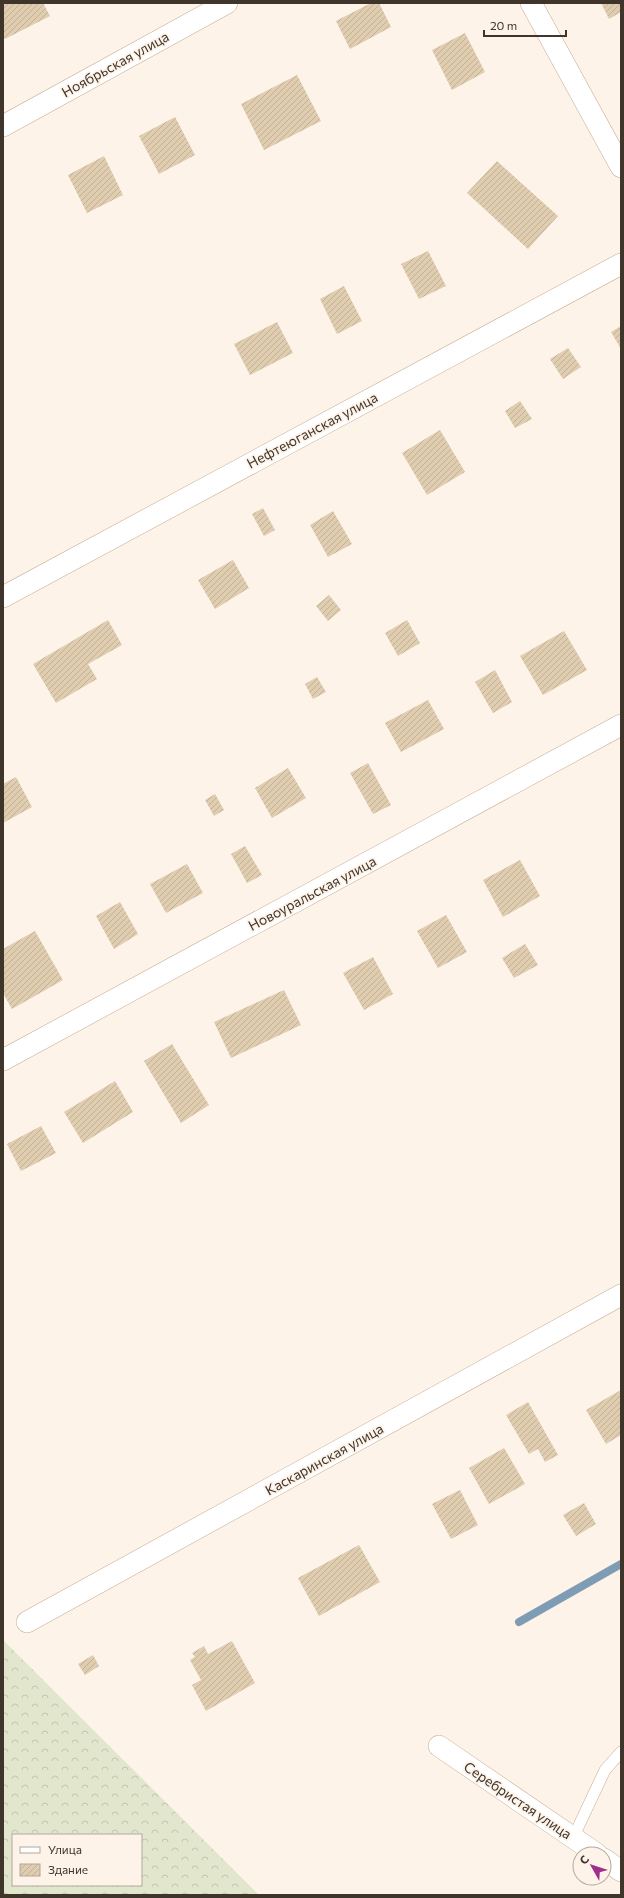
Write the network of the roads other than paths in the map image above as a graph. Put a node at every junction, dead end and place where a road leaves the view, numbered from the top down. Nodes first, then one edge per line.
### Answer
1 (227, 3) edge
2 (531, 3) edge
3 (3, 126) edge
4 (621, 167) edge
5 (621, 264) edge
6 (3, 597) edge
7 (621, 725) edge
8 (3, 1060) edge
9 (621, 1295) edge
10 (27, 1622) dead end
11 (439, 1746) dead end
12 (621, 1752) edge
13 (573, 1838) junction
14 (585, 1846) edge
15 (612, 1865) edge
16 (621, 1871) edge

1 - 3 street, Ноябрьская улица
2 - 4 street
5 - 6 street, Нефтеюганская улица
7 - 8 street, Новоуральская улица
9 - 10 street, Каскаринская улица
11 - 13 street, Серебристая улица
12 - 13 lane
13 - 14 street, Серебристая улица
15 - 16 street

